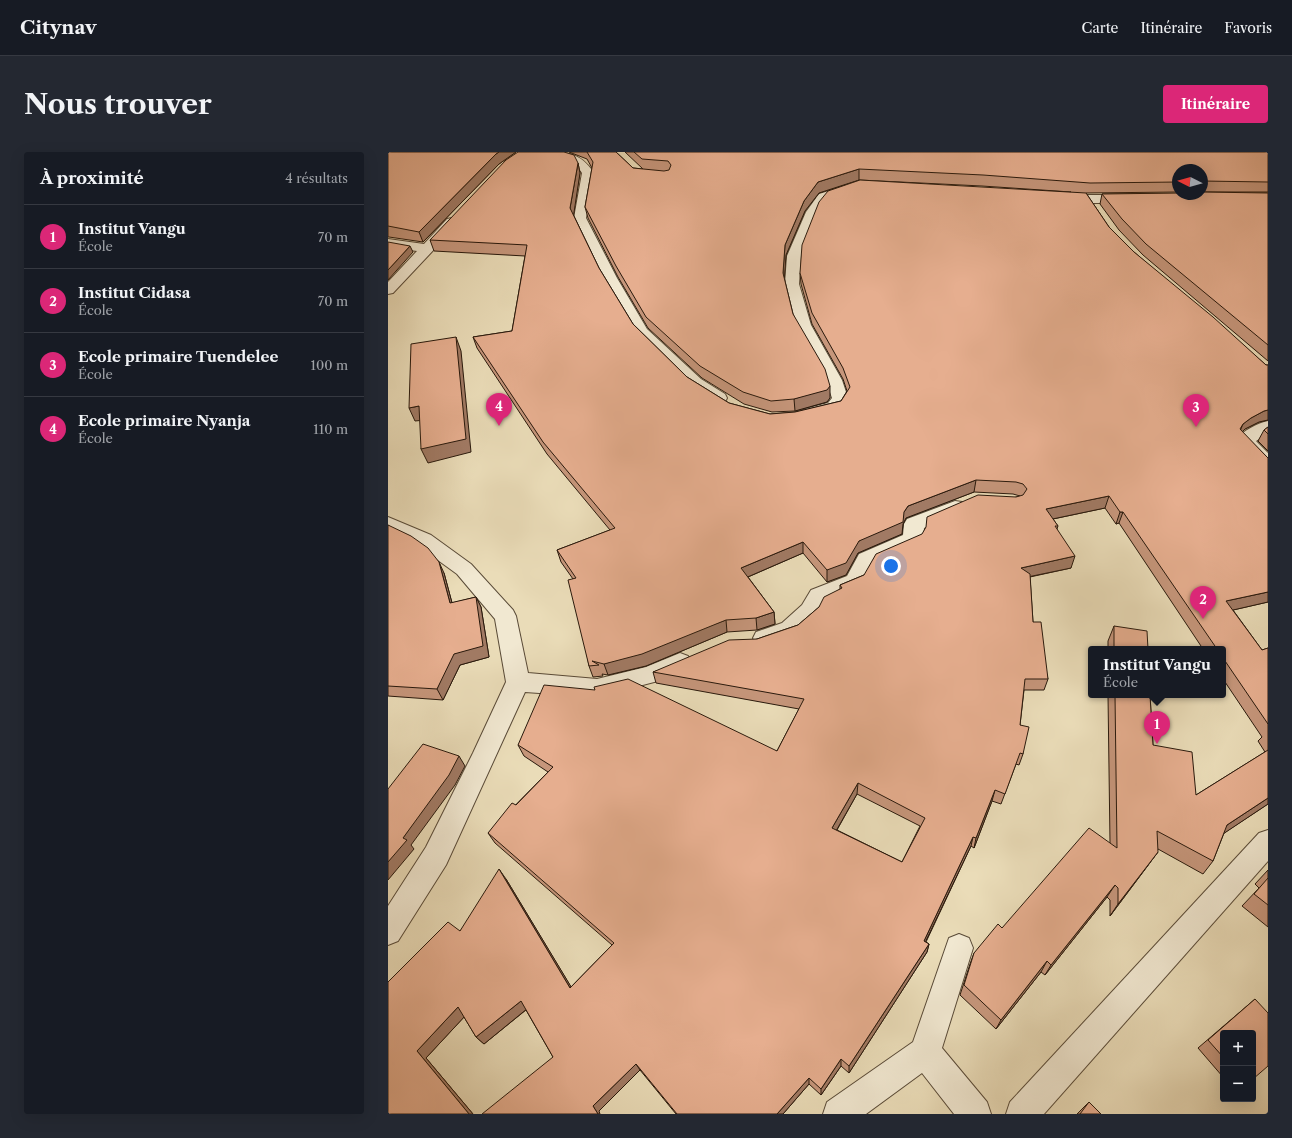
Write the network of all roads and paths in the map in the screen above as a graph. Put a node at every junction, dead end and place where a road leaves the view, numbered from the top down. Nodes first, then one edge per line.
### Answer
1 (555, 152) edge
2 (587, 152) edge
3 (534, 154) edge
4 (568, 156) junction
5 (859, 185) edge
6 (1050, 196) edge
7 (1088, 199) junction
8 (1145, 199) edge
9 (1096, 211) edge
10 (460, 214) edge
11 (388, 243) edge
12 (427, 248) junction
13 (388, 290) edge
14 (731, 405) edge
15 (795, 417) edge
16 (1268, 426) edge
17 (1268, 464) edge
18 (974, 499) edge
19 (388, 524) edge
20 (743, 641) edge
21 (700, 654) edge
22 (518, 682) junction
23 (1268, 842) edge
24 (388, 931) edge
25 (959, 948) dead end
26 (926, 1052) junction
27 (839, 1114) edge
28 (975, 1114) edge
29 (1022, 1114) edge

1 - 3 street
1 - 4 street
2 - 4 street
4 - 14 street
5 - 15 street
6 - 7 street
7 - 8 street
7 - 9 street
10 - 12 street
11 - 12 street
12 - 13 street
16 - 17 street
18 - 20 street
19 - 22 street
21 - 22 street
22 - 24 street
23 - 29 street
25 - 26 street
26 - 27 street
26 - 28 street

